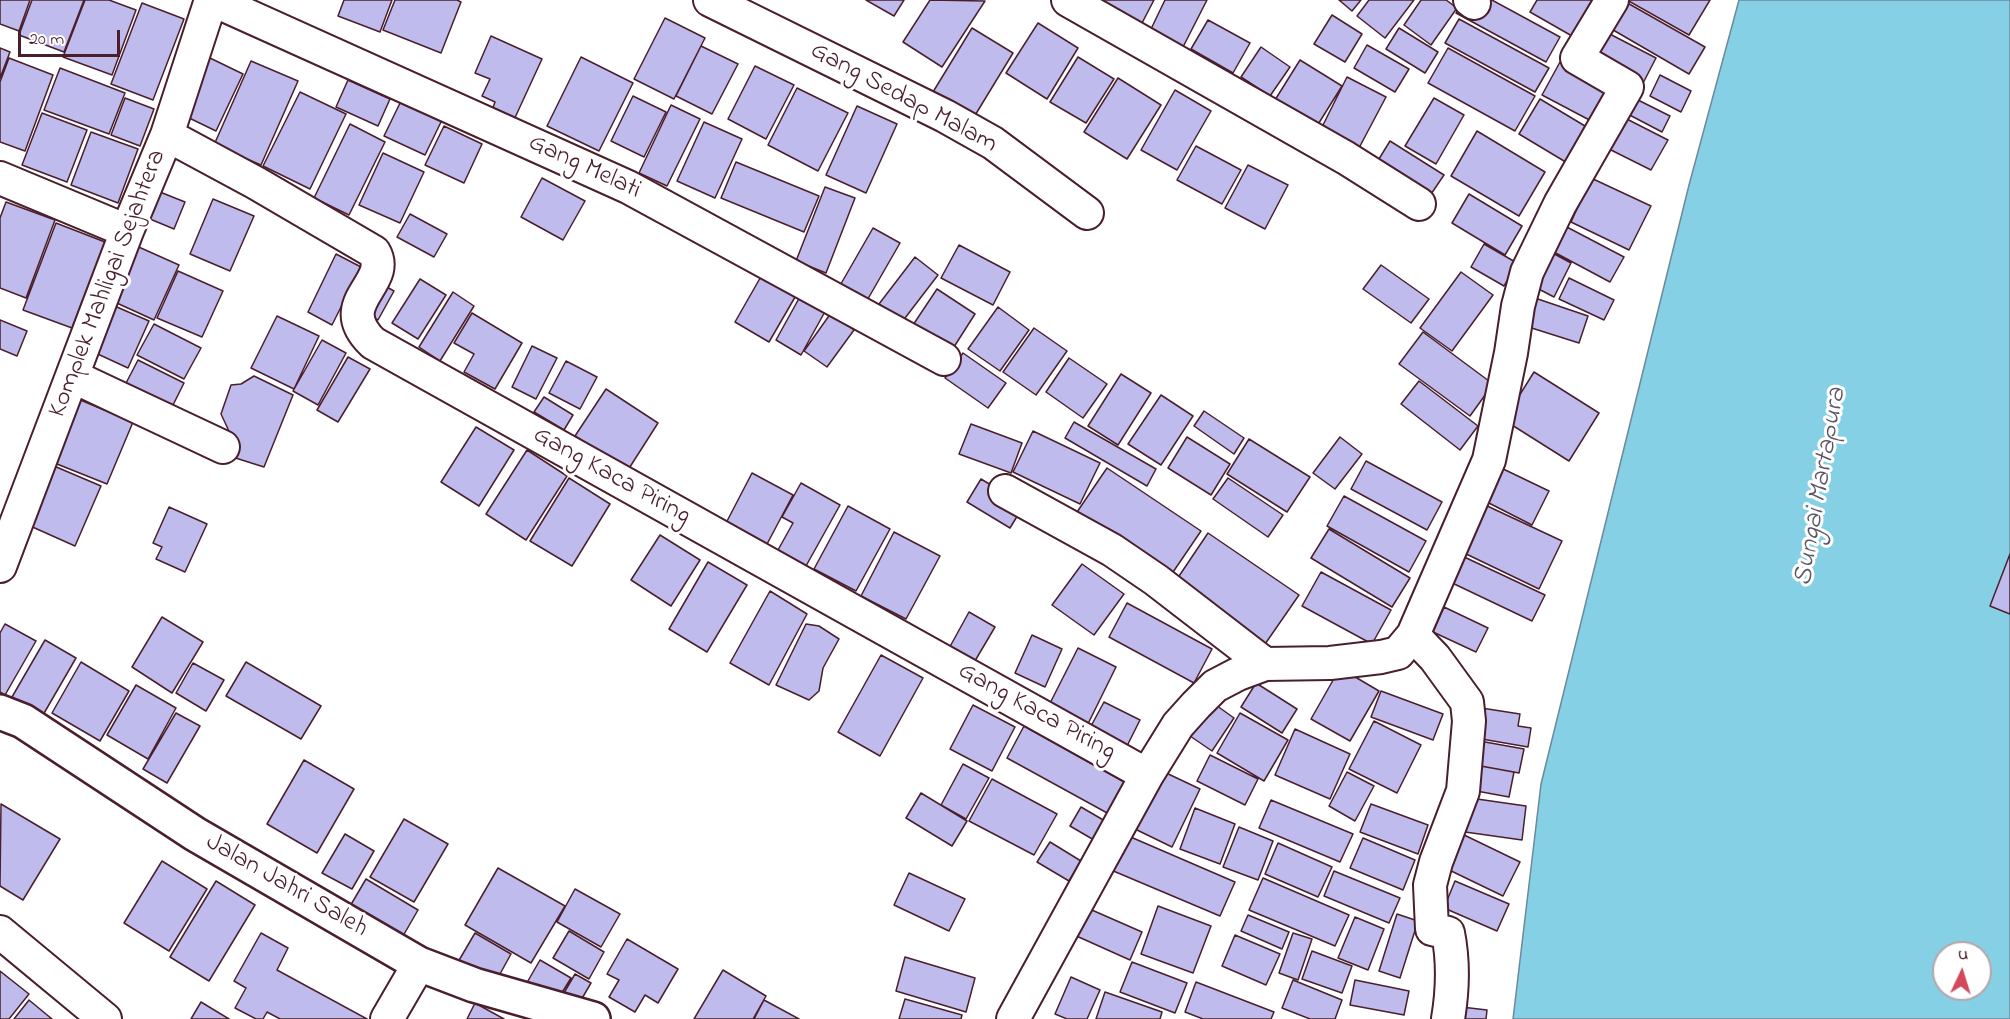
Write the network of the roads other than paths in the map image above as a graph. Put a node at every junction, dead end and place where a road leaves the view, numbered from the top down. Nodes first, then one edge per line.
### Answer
1 (212, 0) edge
2 (710, 0) edge
3 (1068, 0) edge
4 (1612, 0) edge
5 (166, 135) junction
6 (0, 178) edge
7 (1419, 204) dead end
8 (1087, 213) dead end
9 (127, 231) junction
10 (944, 359) dead end
11 (72, 376) junction
12 (223, 447) dead end
13 (1005, 491) dead end
14 (0, 566) edge
15 (1413, 635) junction
16 (1265, 664) junction
17 (0, 712) edge
18 (1147, 776) junction
19 (0, 932) edge
20 (419, 964) junction
21 (105, 1019) edge
22 (387, 1019) edge
23 (593, 1019) edge
24 (1013, 1019) edge
25 (1448, 1019) edge

1 - 5 street, Komplek Mahligai Sejahtera
1 - 10 street, Gang Melati
2 - 8 street, Gang Sedap Malam
3 - 7 street
4 - 15 street
5 - 9 street, Komplek Mahligai Sejahtera
5 - 18 street, Gang Kaca Piring
6 - 9 street
9 - 11 street, Komplek Mahligai Sejahtera
11 - 12 street
11 - 14 street, Komplek Mahligai Sejahtera
13 - 16 street
15 - 16 street
15 - 25 street
16 - 18 street
17 - 20 street, Jalan Jahri Saleh
18 - 24 street
19 - 21 street
20 - 22 street
20 - 23 street, Jalan Jahri Saleh

